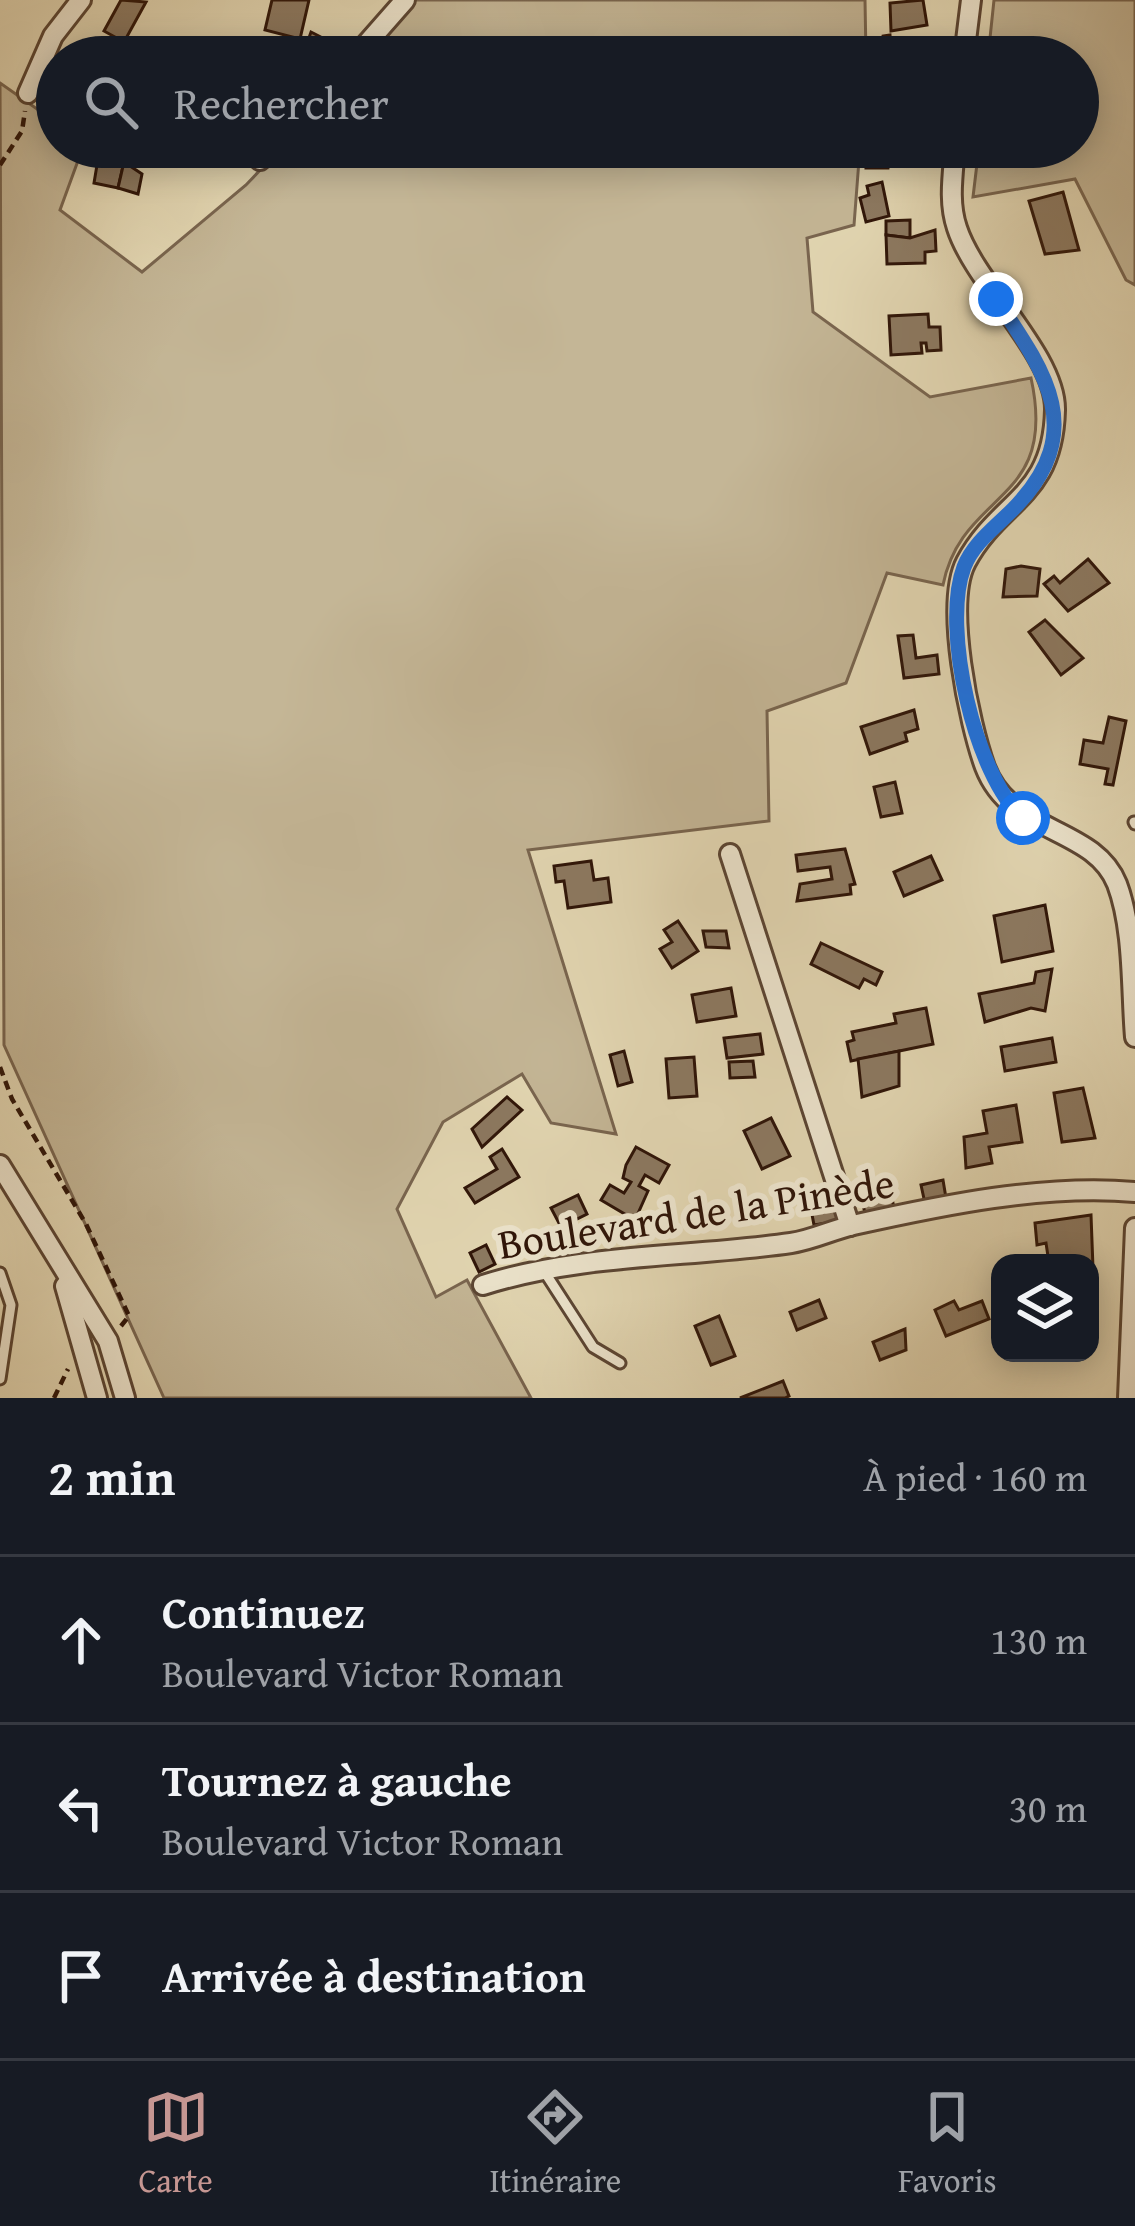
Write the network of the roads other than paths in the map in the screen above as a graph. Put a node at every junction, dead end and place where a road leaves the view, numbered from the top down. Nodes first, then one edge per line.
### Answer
1 (81, 0) edge
2 (405, 0) edge
3 (971, 0) edge
4 (53, 36) edge
5 (373, 36) edge
6 (967, 36) edge
7 (36, 75) edge
8 (28, 93) road end
9 (953, 168) edge
10 (730, 854) dead end
11 (1128, 902) edge
12 (1132, 966) edge
13 (1135, 1037) edge
14 (0, 1165) edge
15 (1135, 1192) edge
16 (850, 1226) junction
17 (1135, 1228) edge
18 (53, 1253) junction
19 (542, 1266) junction
20 (1133, 1270) edge
21 (0, 1273) edge
22 (483, 1285) dead end
23 (1131, 1347) edge
24 (620, 1363) dead end
25 (0, 1379) edge
26 (97, 1398) edge
27 (122, 1398) edge
28 (1127, 1398) edge

1 - 4 street
2 - 5 street
3 - 6 street
7 - 8 street
9 - 11 street
10 - 16 street
11 - 12 street
12 - 13 street
14 - 18 street
15 - 16 street, Boulevard de la Pinède
16 - 19 street, Boulevard de la Pinède
17 - 20 street
18 - 26 street
18 - 27 street
19 - 22 street, Boulevard de la Pinède
19 - 24 lane
20 - 23 street
21 - 25 lane
23 - 28 street

